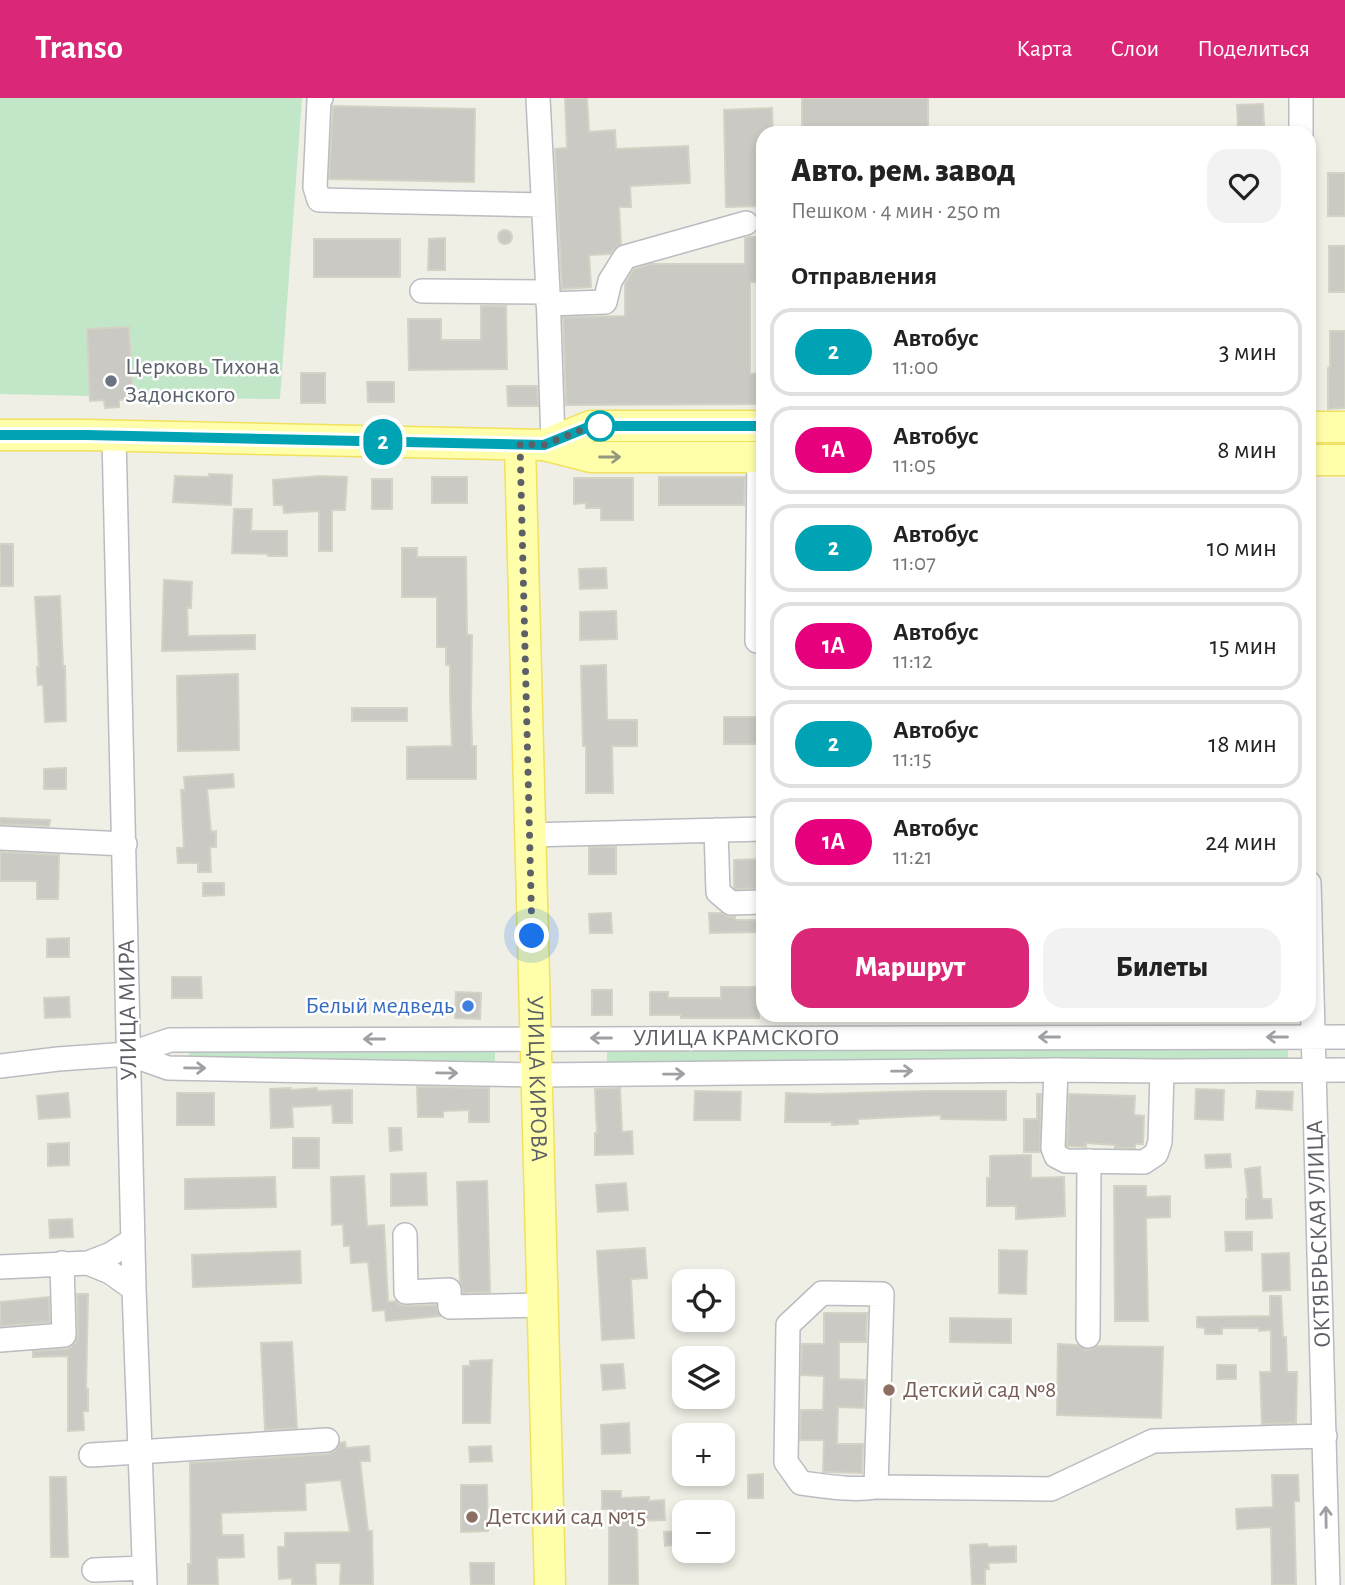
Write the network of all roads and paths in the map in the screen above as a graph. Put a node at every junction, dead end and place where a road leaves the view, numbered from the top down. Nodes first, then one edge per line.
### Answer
1 (321, 98) edge
2 (538, 98) edge
3 (1301, 98) edge
4 (1301, 126) edge
5 (543, 205) junction
6 (746, 223) dead end
7 (422, 291) dead end
8 (548, 298) junction
9 (756, 426) edge
10 (1345, 427) edge
11 (1316, 428) edge
12 (0, 435) edge
13 (114, 436) junction
14 (539, 444) junction
15 (756, 457) edge
16 (1316, 460) edge
17 (1345, 460) edge
18 (756, 829) edge
19 (716, 830) junction
20 (529, 835) junction
21 (0, 838) edge
22 (125, 844) junction
23 (756, 902) edge
24 (1314, 1022) edge
25 (1314, 1037) junction
26 (1345, 1037) edge
27 (534, 1038) junction
28 (129, 1054) junction
29 (0, 1066) edge
30 (1315, 1069) junction
31 (1056, 1070) junction
32 (1345, 1070) edge
33 (1162, 1071) junction
34 (536, 1075) junction
35 (1090, 1161) junction
36 (405, 1235) dead end
37 (133, 1240) junction
38 (62, 1263) junction
39 (88, 1263) junction
40 (0, 1267) edge
41 (134, 1289) junction
42 (542, 1305) junction
43 (1088, 1336) dead end
44 (0, 1340) edge
45 (327, 1440) dead end
46 (1332, 1446) edge
47 (140, 1451) junction
48 (92, 1455) dead end
49 (876, 1487) junction
50 (1336, 1553) edge
51 (94, 1570) dead end
52 (145, 1576) edge
53 (550, 1585) edge
54 (1328, 1585) edge

1 - 5 street
2 - 5 street
3 - 4 street
5 - 8 street
6 - 8 street
7 - 8 street
8 - 14 street
9 - 14 main road
10 - 11 main road
12 - 13 main road
13 - 14 main road
13 - 22 street, УЛИЦА МИРА
14 -> 15 main road
14 - 20 main road, УЛИЦА КИРОВА
16 - 17 main road
18 - 19 street
19 - 20 street
19 - 23 street
20 - 27 main road, УЛИЦА КИРОВА
21 - 22 street
22 - 28 street, УЛИЦА МИРА
24 - 25 street, ОКТЯБРЬСКАЯ УЛИЦА
25 - 26 street, УЛИЦА КРАМСКОГО
25 -> 27 street, УЛИЦА КРАМСКОГО
25 - 30 street, ОКТЯБРЬСКАЯ УЛИЦА
27 -> 28 street, УЛИЦА КРАМСКОГО
27 - 34 main road, УЛИЦА КИРОВА
28 - 29 street, УЛИЦА КРАМСКОГО
28 -> 34 street, УЛИЦА КРАМСКОГО
28 - 37 street, УЛИЦА МИРА
30 - 32 street, УЛИЦА КРАМСКОГО
30 - 33 street, УЛИЦА КРАМСКОГО
30 - 46 street, ОКТЯБРЬСКАЯ УЛИЦА
31 - 33 street, УЛИЦА КРАМСКОГО
34 -> 31 street, УЛИЦА КРАМСКОГО
31 - 35 street
33 - 35 street
34 - 42 main road, УЛИЦА КИРОВА
35 - 43 street
36 - 42 street
37 - 39 street
37 - 41 street, УЛИЦА МИРА
38 - 39 street
38 - 40 street
38 - 44 street
39 - 41 street
41 - 47 street, УЛИЦА МИРА
42 - 53 main road, УЛИЦА КИРОВА
45 - 47 street
46 - 49 street
50 -> 46 street, ОКТЯБРЬСКАЯ УЛИЦА
47 - 48 street
47 - 52 street, УЛИЦА МИРА
49 - 49 street
50 - 54 street, ОКТЯБРЬСКАЯ УЛИЦА
51 - 52 street

